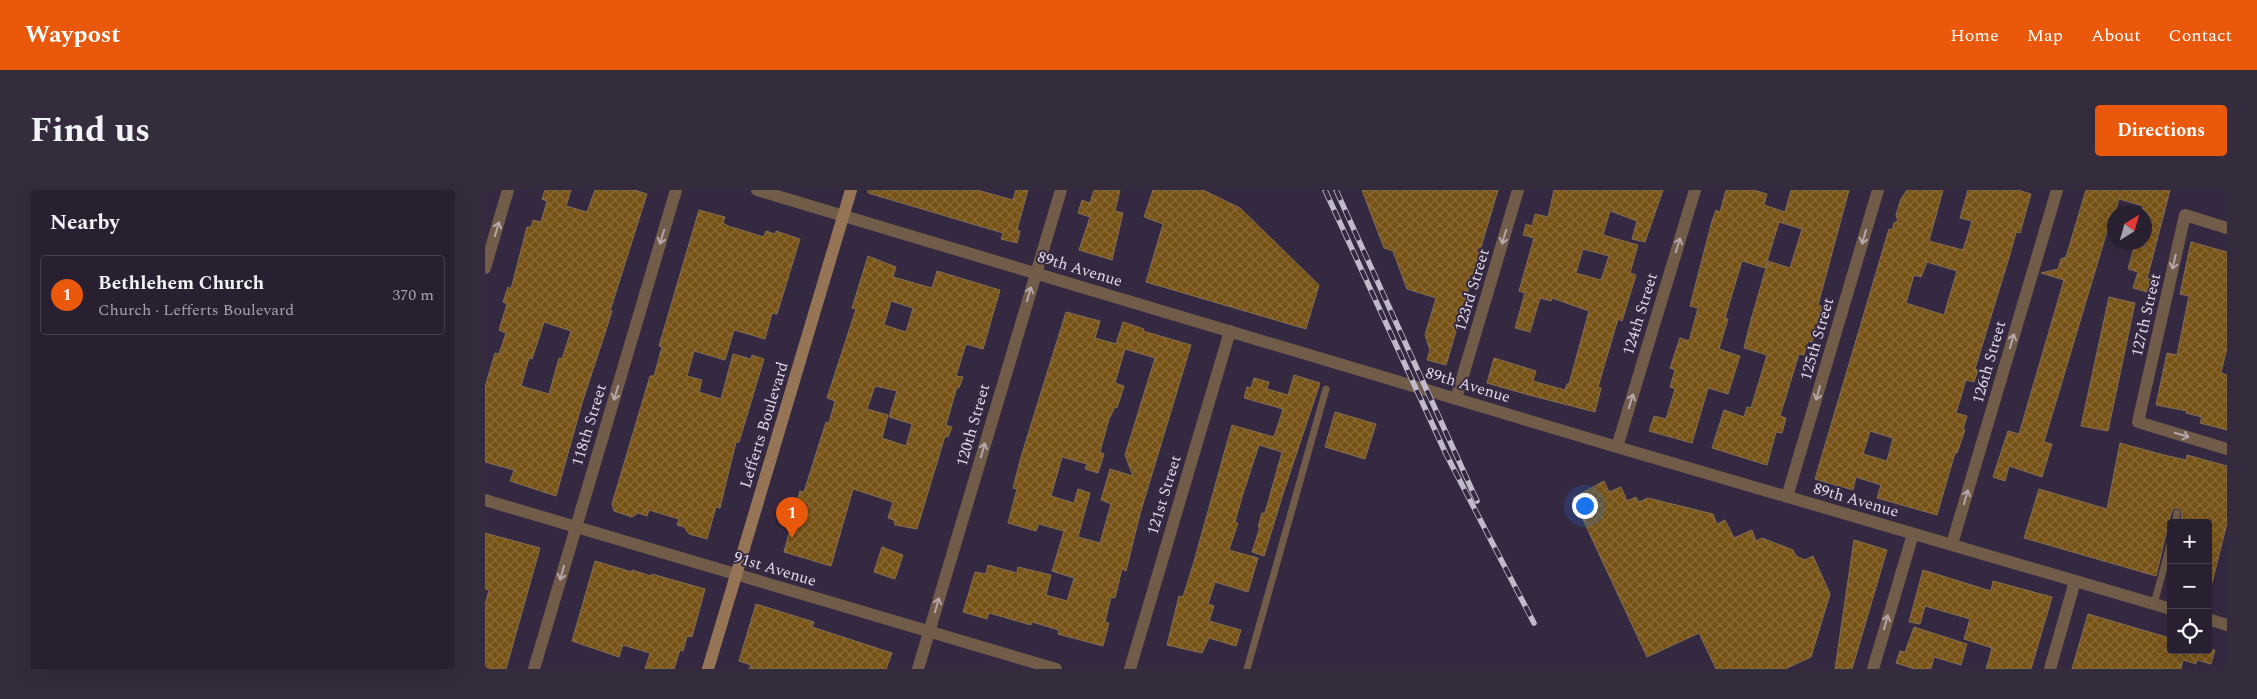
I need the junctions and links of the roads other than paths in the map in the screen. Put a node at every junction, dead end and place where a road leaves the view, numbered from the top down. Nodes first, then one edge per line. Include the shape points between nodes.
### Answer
1 (508, 190) edge
2 (676, 190) edge
3 (757, 190) edge
4 (851, 190) edge
5 (1061, 190) edge
6 (1518, 190) edge
7 (1695, 190) edge
8 (1878, 190) edge
9 (2057, 190) edge
10 (843, 216) junction
11 (2227, 228) edge
12 (485, 268) edge
13 (1035, 273) junction
14 (1230, 331) junction
15 (1327, 389) dead end
16 (1456, 399) junction
17 (1617, 447) junction
18 (2227, 448) edge
19 (1787, 497) junction
20 (485, 500) edge
21 (2177, 513) dead end
22 (2176, 519) edge
23 (576, 527) junction
24 (1913, 534) junction
25 (1952, 544) junction
26 (2167, 556) edge
27 (736, 575) junction
28 (2075, 581) junction
29 (2154, 604) junction
30 (2167, 608) edge
31 (2212, 621) edge
32 (2227, 625) edge
33 (929, 632) junction
34 (534, 669) edge
35 (708, 669) edge
36 (918, 669) edge
37 (1055, 669) edge
38 (1130, 669) edge
39 (1247, 669) edge
40 (1873, 669) edge
41 (2050, 669) edge

12 -> 1 street
2 -> 23 street, 118th Street
3 - 10 street, 89th Avenue
4 - 10 street, Lefferts Boulevard
5 - 13 street, 120th Street
6 -> 16 street, 123rd Street
17 -> 7 street, 124th Street
8 -> 19 street, 125th Street
25 -> 9 street, 126th Street
10 - 13 street, 89th Avenue
10 - 27 street, Lefferts Boulevard
11 -> 18 street, 127th Street via 2185,215 2138,422
13 - 14 street, 89th Avenue
33 -> 13 street, 120th Street
14 - 16 street, 89th Avenue
14 - 38 street, 121st Street
15 - 39 lane
16 - 17 street, 89th Avenue
17 - 19 street, 89th Avenue
19 - 24 street, 89th Avenue
20 - 23 street, 91st Avenue
21 - 22 lane
23 - 27 street, 91st Avenue
23 -> 34 street, 118th Street
24 - 25 street, 89th Avenue
40 -> 24 street
25 - 28 street, 89th Avenue
26 - 29 lane
27 - 33 street, 91st Avenue
27 - 35 street, Lefferts Boulevard
28 - 29 street, 89th Avenue
28 - 41 street
29 - 30 street, 89th Avenue
31 - 32 street
33 - 36 street, 120th Street
33 - 37 street, 91st Avenue

